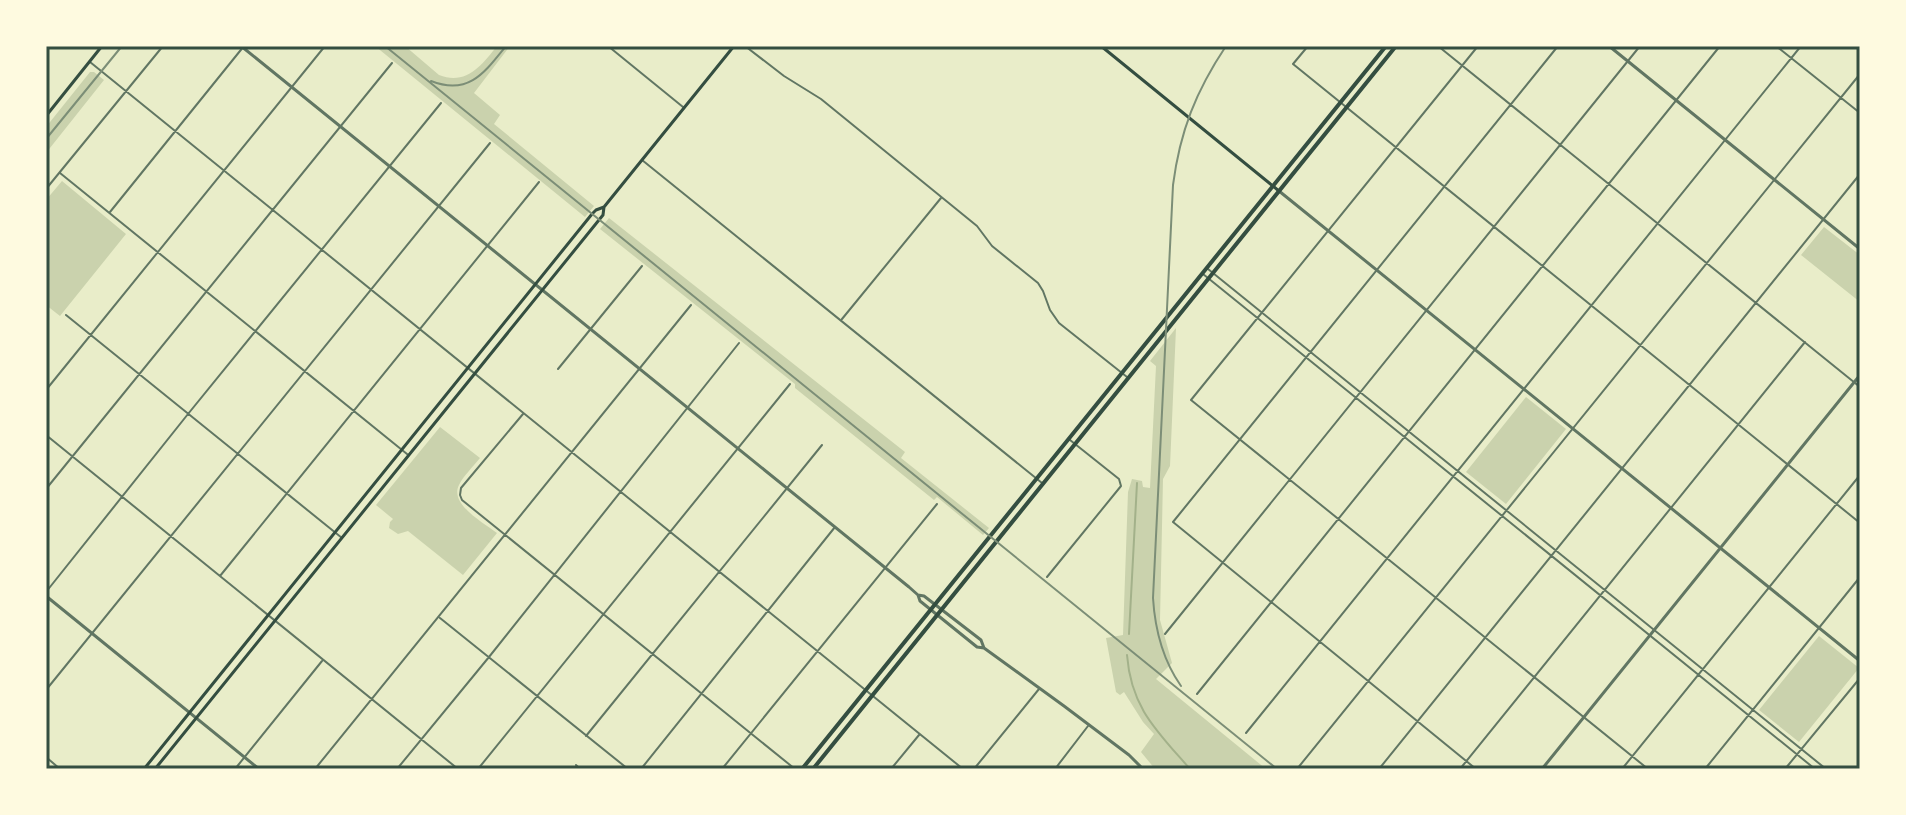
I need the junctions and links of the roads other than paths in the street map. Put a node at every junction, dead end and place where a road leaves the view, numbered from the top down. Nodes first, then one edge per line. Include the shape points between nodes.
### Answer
1 (102, 46) edge
2 (163, 46) edge
3 (325, 46) edge
4 (608, 46) edge
5 (734, 46) edge
6 (745, 46) edge
7 (1101, 46) edge
8 (1308, 46) edge
9 (1386, 46) edge
10 (1396, 46) edge
11 (1438, 46) edge
12 (1478, 46) edge
13 (1558, 46) edge
14 (1609, 46) edge
15 (1640, 46) edge
16 (1720, 46) edge
17 (1776, 46) edge
18 (1801, 46) edge
19 (242, 47) edge
20 (1791, 58) junction
21 (1628, 61) junction
22 (89, 62) junction
23 (392, 63) dead end
24 (1462, 65) junction
25 (1860, 74) edge
26 (291, 87) junction
27 (126, 91) junction
28 (1841, 98) junction
29 (1677, 101) junction
30 (1340, 102) junction
31 (441, 103) dead end
32 (1511, 104) junction
33 (1347, 107) junction
34 (684, 108) junction
35 (1860, 113) edge
36 (46, 116) edge
37 (340, 127) junction
38 (175, 131) junction
39 (1724, 140) junction
40 (490, 143) dead end
41 (1560, 144) junction
42 (1396, 148) junction
43 (642, 160) junction
44 (390, 167) junction
45 (224, 171) junction
46 (60, 173) junction
47 (1860, 174) edge
48 (1774, 180) junction
49 (539, 182) dead end
50 (1609, 184) junction
51 (1273, 187) junction
52 (1444, 187) junction
53 (46, 189) edge
54 (1279, 191) junction
55 (941, 198) junction
56 (438, 206) junction
57 (604, 207) junction
58 (273, 211) junction
59 (109, 213) junction
60 (1823, 220) junction
61 (1657, 223) junction
62 (1494, 226) junction
63 (1328, 231) junction
64 (487, 246) junction
65 (1860, 249) edge
66 (321, 250) junction
67 (158, 252) junction
68 (1708, 264) junction
69 (642, 266) dead end
70 (1542, 266) junction
71 (1207, 268) junction
72 (1376, 271) junction
73 (1202, 273) junction
74 (1213, 273) junction
75 (1208, 278) junction
76 (536, 285) junction
77 (371, 290) junction
78 (543, 291) junction
79 (207, 292) junction
80 (1756, 303) junction
81 (691, 305) dead end
82 (1592, 306) junction
83 (1425, 310) junction
84 (1261, 312) junction
85 (66, 315) dead end
86 (1257, 318) junction
87 (841, 320) junction
88 (419, 329) junction
89 (590, 329) junction
90 (256, 332) junction
91 (90, 335) junction
92 (1805, 342) junction
93 (739, 343) dead end
94 (1641, 345) junction
95 (1475, 350) junction
96 (1310, 352) junction
97 (1306, 358) junction
98 (469, 369) junction
99 (558, 369) dead end
100 (639, 369) junction
101 (306, 371) junction
102 (1122, 373) junction
103 (139, 374) junction
104 (476, 374) junction
105 (1860, 375) edge
106 (1128, 378) junction
107 (1854, 382) junction
108 (790, 384) dead end
109 (1690, 385) junction
110 (1860, 387) edge
111 (46, 390) edge
112 (1524, 390) junction
113 (1359, 392) junction
114 (1355, 397) junction
115 (688, 408) junction
116 (354, 411) junction
117 (524, 413) junction
118 (188, 414) junction
119 (1739, 424) junction
120 (1573, 429) junction
121 (1409, 432) junction
122 (46, 435) edge
123 (1404, 437) junction
124 (1069, 439) junction
125 (1240, 440) junction
126 (1075, 444) junction
127 (822, 445) dead end
128 (738, 449) junction
129 (403, 450) junction
130 (572, 453) junction
131 (237, 454) junction
132 (73, 456) junction
133 (410, 456) junction
134 (1788, 464) junction
135 (1622, 469) junction
136 (1458, 472) junction
137 (1860, 475) edge
138 (1454, 477) junction
139 (1037, 478) junction
140 (1289, 480) junction
141 (1043, 483) junction
142 (787, 488) junction
143 (46, 489) edge
144 (621, 492) junction
145 (286, 493) junction
146 (123, 497) junction
147 (937, 504) dead end
148 (1837, 504) junction
149 (1671, 508) junction
150 (1507, 511) junction
151 (1503, 516) junction
152 (1338, 519) junction
153 (1860, 523) edge
154 (835, 527) junction
155 (336, 533) junction
156 (671, 533) junction
157 (505, 534) junction
158 (171, 536) junction
159 (342, 538) junction
160 (1721, 548) junction
161 (1556, 551) junction
162 (1552, 556) junction
163 (1387, 559) junction
164 (1222, 562) junction
165 (885, 568) junction
166 (719, 571) junction
167 (554, 574) junction
168 (220, 576) junction
169 (1047, 577) dead end
170 (1860, 577) edge
171 (1769, 587) junction
172 (1605, 590) junction
173 (46, 594) edge
174 (918, 595) junction
175 (1600, 595) junction
176 (1436, 599) junction
177 (1271, 602) junction
178 (935, 604) junction
179 (941, 609) junction
180 (930, 610) junction
181 (768, 611) junction
182 (604, 614) junction
183 (269, 615) junction
184 (937, 615) junction
185 (439, 617) junction
186 (275, 620) junction
187 (1819, 628) junction
188 (1655, 631) junction
189 (92, 634) junction
190 (1165, 634) dead end
191 (1650, 636) junction
192 (1485, 637) junction
193 (1319, 641) junction
194 (984, 648) junction
195 (818, 651) junction
196 (652, 653) junction
197 (489, 657) junction
198 (323, 659) junction
199 (1860, 661) edge
200 (1703, 670) junction
201 (1699, 675) junction
202 (1534, 677) junction
203 (1860, 678) edge
204 (1368, 682) junction
205 (1039, 688) junction
206 (46, 690) edge
207 (866, 690) junction
208 (702, 693) junction
209 (1197, 694) dead end
210 (872, 695) junction
211 (537, 696) junction
212 (373, 699) junction
213 (1753, 710) junction
214 (190, 713) junction
215 (1748, 715) junction
216 (196, 718) junction
217 (1584, 718) junction
218 (1417, 721) junction
219 (1089, 725) junction
220 (751, 733) junction
221 (1246, 733) dead end
222 (920, 734) junction
223 (586, 736) junction
224 (422, 739) junction
225 (1801, 749) junction
226 (1797, 754) junction
227 (1633, 756) junction
228 (46, 757) edge
229 (245, 757) junction
230 (1466, 761) junction
231 (576, 765) dead end
232 (59, 769) edge
233 (144, 769) edge
234 (155, 769) edge
235 (235, 769) edge
236 (259, 769) edge
237 (315, 769) edge
238 (397, 769) edge
239 (458, 769) edge
240 (478, 769) edge
241 (580, 769) edge
242 (628, 769) edge
243 (641, 769) edge
244 (722, 769) edge
245 (795, 769) edge
246 (802, 769) edge
247 (813, 769) edge
248 (891, 769) edge
249 (963, 769) edge
250 (974, 769) edge
251 (1055, 769) edge
252 (1143, 769) edge
253 (1297, 769) edge
254 (1379, 769) edge
255 (1460, 769) edge
256 (1476, 769) edge
257 (1542, 769) edge
258 (1622, 769) edge
259 (1648, 769) edge
260 (1705, 769) edge
261 (1785, 769) edge
262 (1815, 769) edge
263 (1826, 769) edge

1 - 22 main road
2 - 27 street
3 - 26 street
4 - 34 street
5 - 34 main road
6 - 55 street via 821,99
7 - 51 main road
8 - 30 street via 1293,64
9 - 30 main road
10 - 33 main road
11 - 24 street
12 - 24 street
13 - 32 street
14 - 21 street
15 - 21 street
16 - 29 street
17 - 20 street
18 - 20 street
19 - 26 street
19 - 38 street
20 - 28 street
20 - 39 street
21 - 29 street
21 - 41 street
22 - 27 street
22 - 36 main road
23 - 37 street
24 - 32 street
24 - 42 street
25 - 28 street
26 - 37 street
26 - 45 street
27 - 38 street
27 - 46 street
28 - 35 street
28 - 48 street
29 - 39 street
29 - 50 street
30 - 33 street
30 - 51 main road
31 - 44 street
32 - 41 street
32 - 52 street
33 - 42 street
33 - 54 main road
34 - 43 main road
37 - 44 street
37 - 58 street
38 - 45 street
38 - 59 street
39 - 48 street
39 - 61 street
40 - 56 street
41 - 50 street
41 - 62 street
42 - 52 street
42 - 63 street
43 - 57 main road
43 - 87 street
44 - 56 street
44 - 66 street
45 - 58 street
45 - 67 street
46 - 53 street
46 - 59 street
47 - 60 street
48 - 60 street
48 - 68 street
49 - 64 street
50 - 61 street
50 - 70 street
51 - 54 main road
51 - 71 main road
52 - 62 street
52 - 72 street
54 - 63 street
54 - 74 main road
55 - 87 street
55 - 102 street via 1038,283 1059,323
56 - 64 street
56 - 77 street
57 - 76 main road via 592,214
57 - 78 main road
58 - 66 street
58 - 79 street
59 - 67 street
60 - 65 street
60 - 80 street
61 - 68 street
61 - 82 street
62 - 70 street
62 - 83 street
63 - 72 street
63 - 84 street
64 - 76 street
64 - 88 street
66 - 77 street
66 - 90 street
67 - 79 street
67 - 91 street
68 - 80 street
68 - 94 street
69 - 89 street
70 - 82 street
70 - 95 street
71 - 73 main road
71 - 74 street
72 - 83 street
72 - 96 street
73 - 75 street
73 - 102 main road
74 - 75 main road
74 - 84 street
75 - 86 street
75 - 106 main road
76 - 78 street
76 - 98 main road
77 - 88 street
77 - 101 street
78 - 89 street
78 - 104 main road
79 - 90 street
79 - 103 street
80 - 92 street
80 - 109 street
81 - 100 street
82 - 94 street
82 - 112 street
83 - 95 street
83 - 113 street
84 - 86 street
84 - 96 street
85 - 91 street
86 - 97 street
86 - 125 street via 1191,400
87 - 139 street
88 - 98 street
88 - 116 street
89 - 99 street
89 - 100 street
90 - 101 street
90 - 118 street
91 - 103 street
91 - 111 street
92 - 107 street
92 - 119 street
93 - 115 street
94 - 109 street
94 - 120 street
95 - 112 street
95 - 121 street
96 - 97 street
96 - 113 street
97 - 114 street
97 - 125 street
98 - 104 street
98 - 129 main road
100 - 115 street
100 - 130 street
101 - 116 street
101 - 131 street
102 - 106 street
102 - 124 main road
103 - 118 street
103 - 132 street
104 - 117 street
104 - 133 main road
105 - 107 street
106 - 126 main road
107 - 110 street
107 - 134 street
108 - 128 street
109 - 119 street
109 - 135 street
112 - 120 street
112 - 136 street
113 - 114 street
113 - 121 street
114 - 123 street
114 - 140 street
115 - 128 street
115 - 144 street
116 - 129 street
116 - 145 street
117 - 130 street
117 - 157 street via 461,488 462,500
118 - 131 street
118 - 146 street
119 - 134 street
119 - 149 street
120 - 135 street
120 - 150 street
121 - 123 street
121 - 136 street
122 - 132 street
123 - 138 street
123 - 152 street
124 - 126 street
124 - 139 main road
125 - 140 street
125 - 164 street via 1173,522
126 - 141 main road
126 - 169 street via 1121,486
127 - 142 street
128 - 142 street
128 - 156 street
129 - 133 street
129 - 155 main road
130 - 144 street
130 - 157 street
131 - 145 street
131 - 158 street
132 - 143 street
132 - 146 street
133 - 159 main road
134 - 148 street
134 - 160 street
135 - 149 street
135 - 161 street
136 - 138 street
136 - 150 street
137 - 148 street
138 - 151 street
138 - 163 street
139 - 141 street
139 - 178 main road
140 - 152 street
140 - 164 street
141 - 179 main road
142 - 154 street
142 - 166 street
144 - 156 street
144 - 167 street
145 - 155 street
145 - 168 street
146 - 158 street
146 - 173 street
147 - 165 street
148 - 153 street
148 - 171 street
149 - 160 street
149 - 172 street
150 - 151 street
150 - 161 street
151 - 162 street
151 - 176 street
152 - 163 street
152 - 177 street
154 - 165 street
154 - 181 street
155 - 159 street
155 - 183 main road
156 - 166 street
156 - 182 street
157 - 167 street
157 - 185 street
158 - 168 street
158 - 189 street
159 - 186 main road
160 - 171 street
160 - 188 street
161 - 162 street
161 - 172 street
162 - 175 street
162 - 192 street
163 - 176 street
163 - 193 street
164 - 177 street
164 - 190 street
165 - 174 street
165 - 195 street
166 - 181 street
166 - 196 street
167 - 182 street
167 - 197 street
168 - 183 street
170 - 187 street
171 - 187 street
171 - 200 street
172 - 175 street
172 - 188 street
173 - 189 street
174 - 178 street
174 - 180 street
175 - 191 street
175 - 202 street
176 - 192 street
176 - 204 street
177 - 193 street
177 - 209 street
178 - 179 street
178 - 180 main road
179 - 184 main road
179 - 194 street
180 - 184 street
180 - 207 main road
181 - 195 street
181 - 208 street
182 - 196 street
182 - 211 street
183 - 186 street
183 - 214 main road
184 - 194 street
184 - 210 main road
185 - 197 street
185 - 212 street
186 - 198 street
186 - 216 main road
187 - 199 street
187 - 213 street
188 - 191 street
188 - 200 street
189 - 206 street
189 - 214 street
191 - 201 street
191 - 217 street
192 - 202 street
192 - 218 street
193 - 204 street
193 - 221 street
194 - 205 street
195 - 207 street
195 - 220 street
196 - 208 street
196 - 223 street
197 - 211 street
197 - 224 street
198 - 212 street
198 - 229 street
200 - 201 street
200 - 213 street
201 - 215 street
201 - 227 street
202 - 217 street
202 - 230 street
203 - 225 street
204 - 218 street
204 - 253 street
205 - 219 street
205 - 250 street
207 - 210 street
207 - 246 main road
208 - 220 street
208 - 243 street
210 - 222 street
210 - 247 main road
211 - 223 street
211 - 240 street
212 - 224 street
212 - 237 street
213 - 215 street
213 - 225 street
214 - 216 street
214 - 233 main road
215 - 226 street
215 - 260 street
216 - 229 street
216 - 234 main road
217 - 227 street
217 - 257 street
218 - 230 street
218 - 254 street
219 - 251 street
219 - 252 street
220 - 244 street
220 - 245 street
222 - 248 street
222 - 249 street
223 - 242 street
224 - 238 street
224 - 239 street
225 - 226 street
225 - 263 street
226 - 261 street
226 - 262 street
227 - 258 street
227 - 259 street
228 - 232 street
229 - 235 street
229 - 236 street
230 - 255 street
230 - 256 street
231 - 241 street

